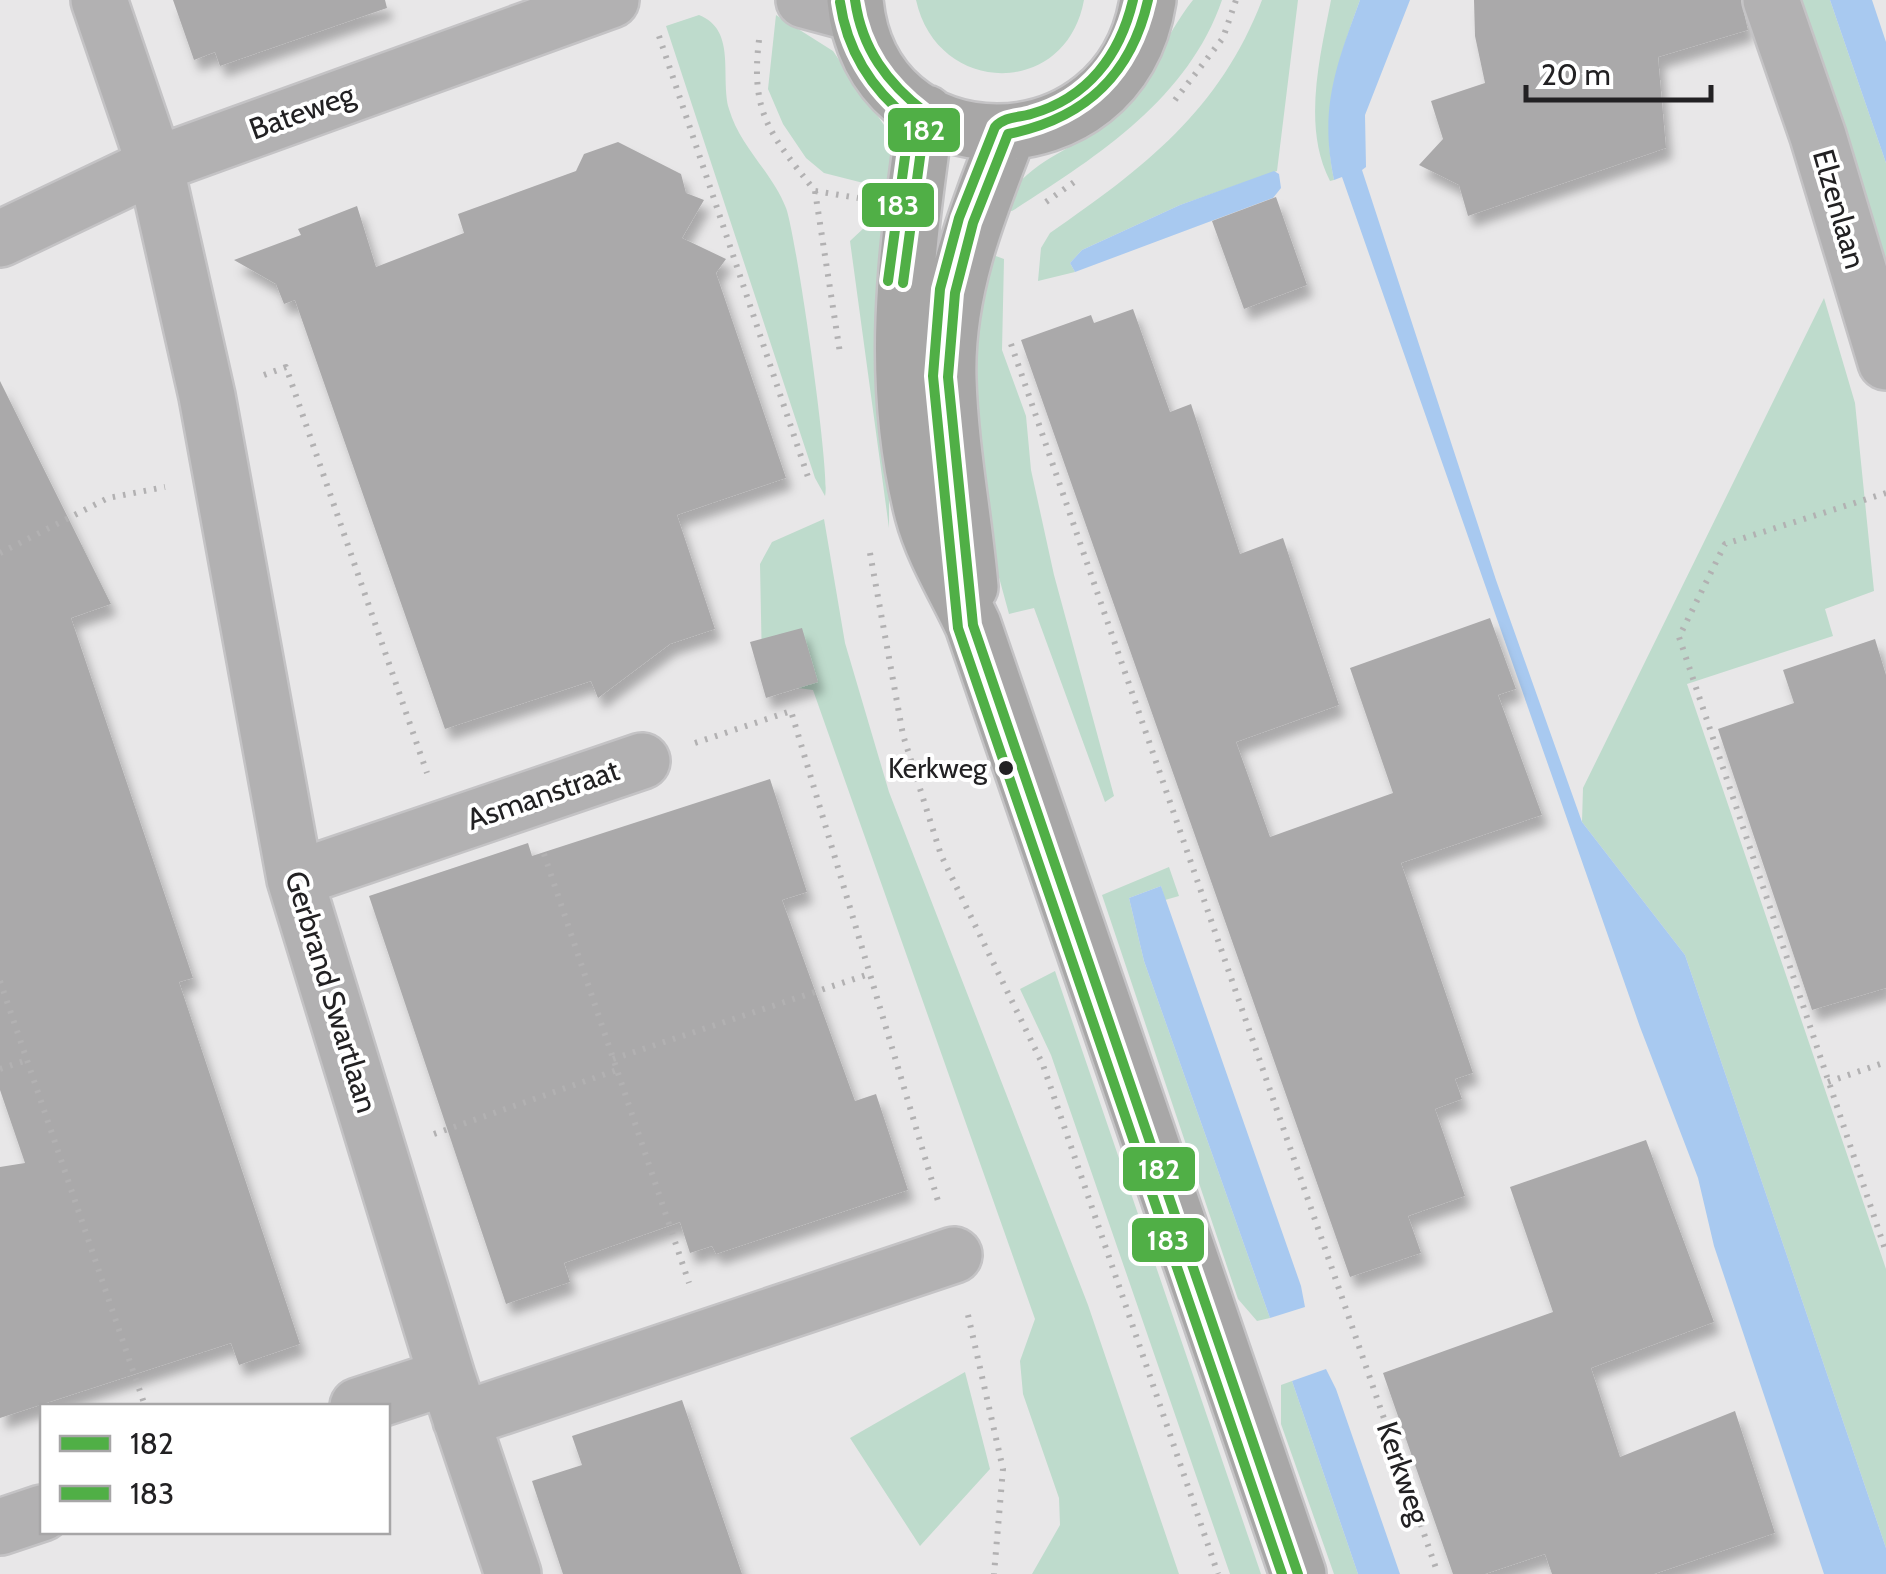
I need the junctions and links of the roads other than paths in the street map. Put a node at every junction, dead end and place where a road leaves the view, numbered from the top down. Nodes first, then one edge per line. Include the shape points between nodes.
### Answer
1 (99, 0) edge
2 (1148, 0) edge
3 (1770, 0) edge
4 (855, 7) edge
5 (632, 8) edge
6 (782, 14) edge
7 (926, 113) junction
8 (1008, 134) junction
9 (155, 165) junction
10 (0, 239) edge
11 (1886, 362) edge
12 (972, 625) junction
13 (642, 761) road end
14 (295, 880) junction
15 (954, 1255) road end
16 (454, 1398) junction
17 (382, 1404) edge
18 (40, 1514) edge
19 (0, 1528) edge
20 (513, 1574) edge
21 (1298, 1574) edge

1 - 9 street, Gerbrand Swartlaan
2 - 8 main road via 1134,50 1103,93 1069,118
3 - 11 street, Elzenlaan
4 - 6 street
4 - 7 main road via 880,71
5 - 9 street, Bateweg
7 - 8 main road via 966,129
7 - 12 main road via 900,320 907,418 924,516
8 - 12 main road via 972,223 955,292 948,377
9 - 10 street, Bateweg
9 - 14 street, Gerbrand Swartlaan via 207,396
12 - 21 main road
13 - 14 street, Asmanstraat
14 - 16 street, Gerbrand Swartlaan
15 - 16 street via 708,1338
16 - 17 street
16 - 20 street, Gerbrand Swartlaan
18 - 19 street

